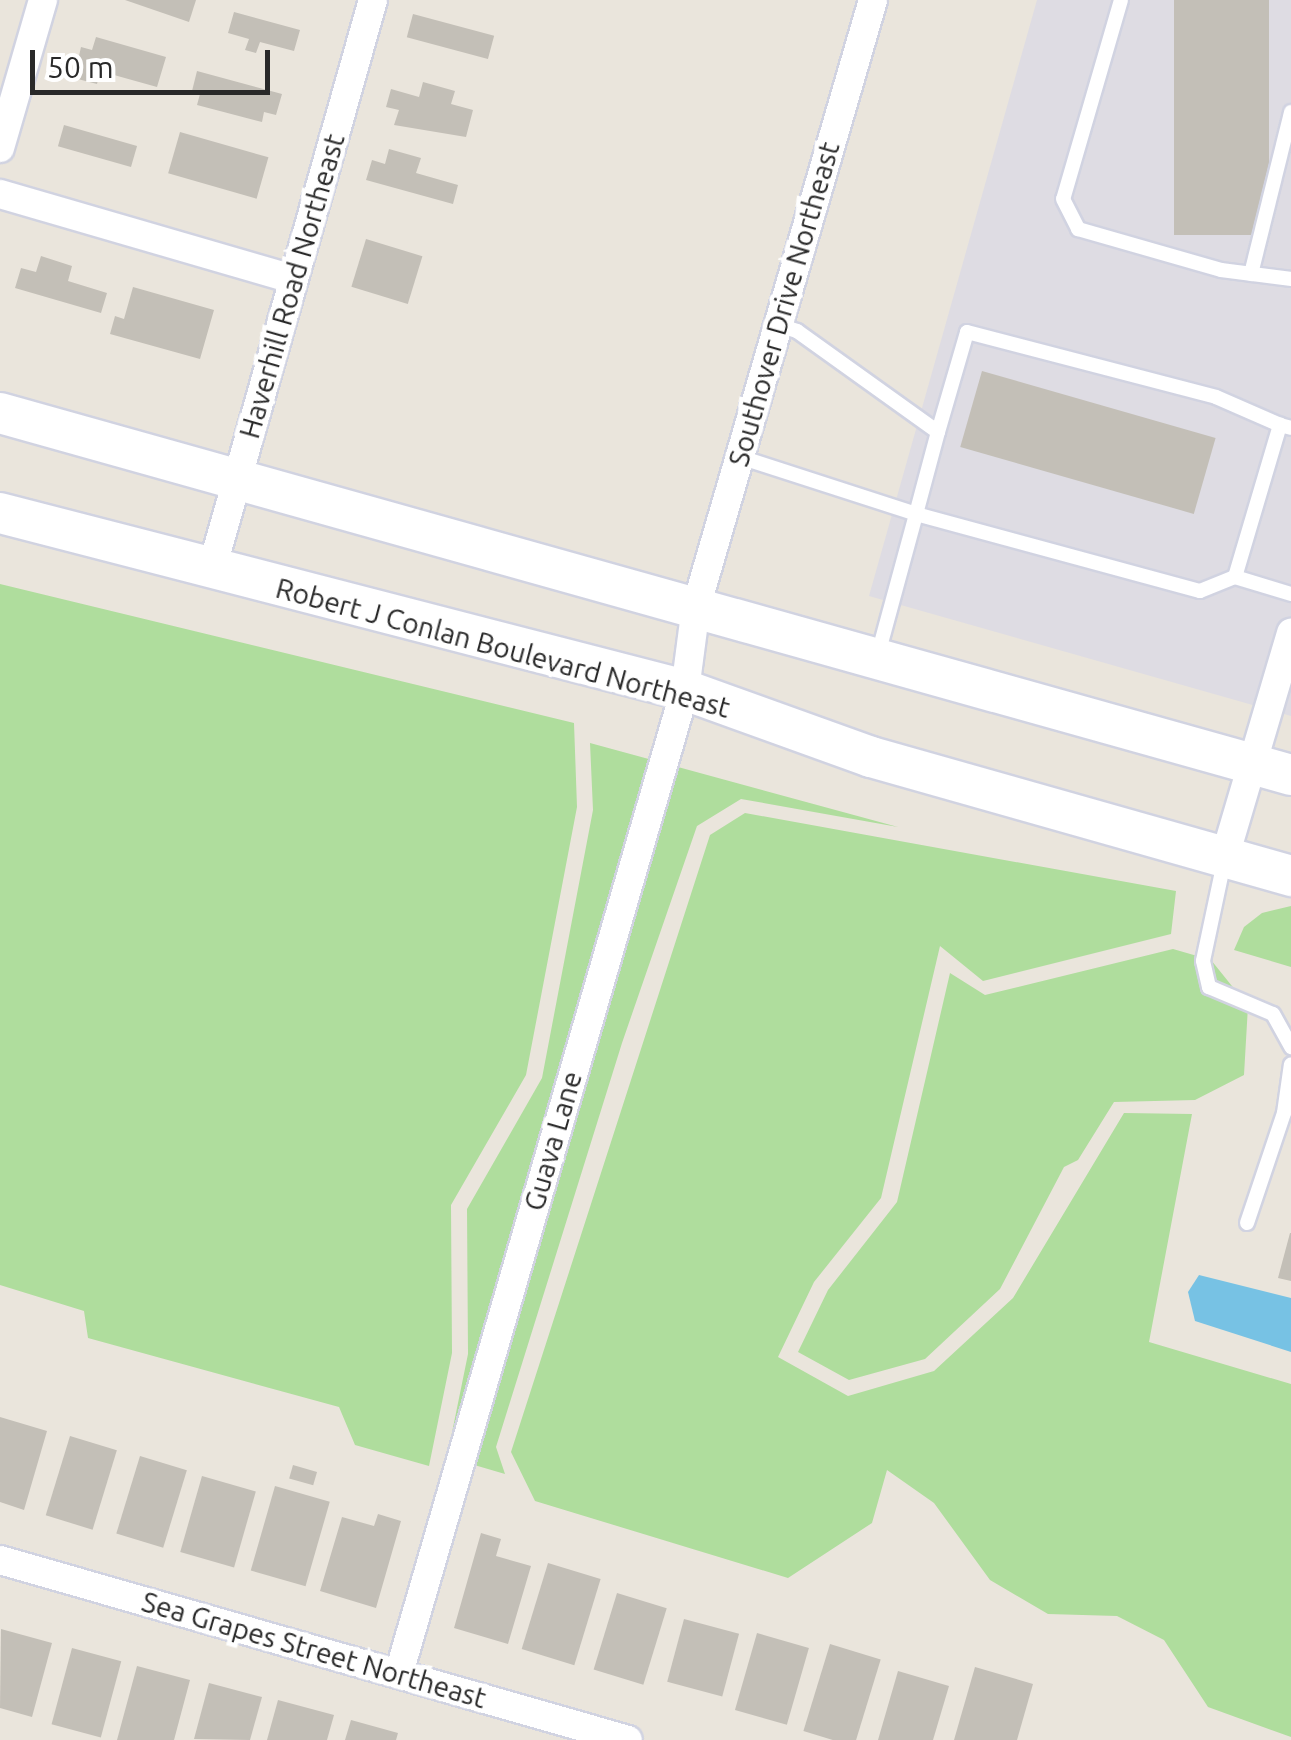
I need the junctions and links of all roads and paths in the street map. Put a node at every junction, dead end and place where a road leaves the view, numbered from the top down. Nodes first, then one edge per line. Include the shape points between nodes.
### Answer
1 (43, 0) edge
2 (373, 0) edge
3 (873, 0) edge
4 (1121, 0) edge
5 (1291, 112) edge
6 (0, 148) edge
7 (0, 194) edge
8 (1251, 274) junction
9 (293, 278) junction
10 (1291, 279) edge
11 (778, 325) junction
12 (0, 413) edge
13 (1286, 426) edge
14 (938, 432) junction
15 (740, 458) junction
16 (237, 480) junction
17 (0, 513) edge
18 (916, 514) junction
19 (210, 572) junction
20 (1235, 577) junction
21 (1291, 594) edge
22 (696, 607) junction
23 (1291, 633) edge
24 (876, 658) junction
25 (684, 690) junction
26 (1251, 764) junction
27 (1291, 775) edge
28 (1225, 856) junction
29 (1291, 876) edge
30 (1291, 1047) edge
31 (1291, 1068) edge
32 (1247, 1223) dead end
33 (0, 1560) edge
34 (399, 1673) junction
35 (628, 1740) edge

1 - 6 street
2 - 9 street, Haverhill Road Northeast
3 - 11 street, Southover Drive Northeast
4 - 8 lane via 1063,198 1070,214 1078,230
5 - 8 lane
7 - 9 street
8 - 10 lane
9 - 16 street, Haverhill Road Northeast
11 - 14 lane via 798,330
11 - 15 street, Southover Drive Northeast
12 - 16 main road
13 - 14 lane via 1216,397 967,332
13 - 20 lane
14 - 18 lane
15 - 18 lane
15 - 22 street, Southover Drive Northeast
16 - 19 street, Haverhill Road Northeast
16 - 22 main road
17 - 19 main road, Robert J Conlan Boulevard Northeast
18 - 20 lane via 1200,590
18 - 24 lane
19 - 25 main road, Robert J Conlan Boulevard Northeast
20 - 21 lane
22 - 24 main road
22 - 25 street, Guava Lane
23 - 26 street
24 - 26 main road
25 - 28 main road, Robert J Conlan Boulevard Northeast via 871,757
25 - 34 street, Guava Lane
26 - 27 main road
26 - 28 street
28 - 29 main road, Robert J Conlan Boulevard Northeast
28 - 30 lane via 1203,961 1209,987 1272,1014
31 - 32 lane via 1284,1114
33 - 34 street, Sea Grapes Street Northeast
34 - 35 street, Sea Grapes Street Northeast

